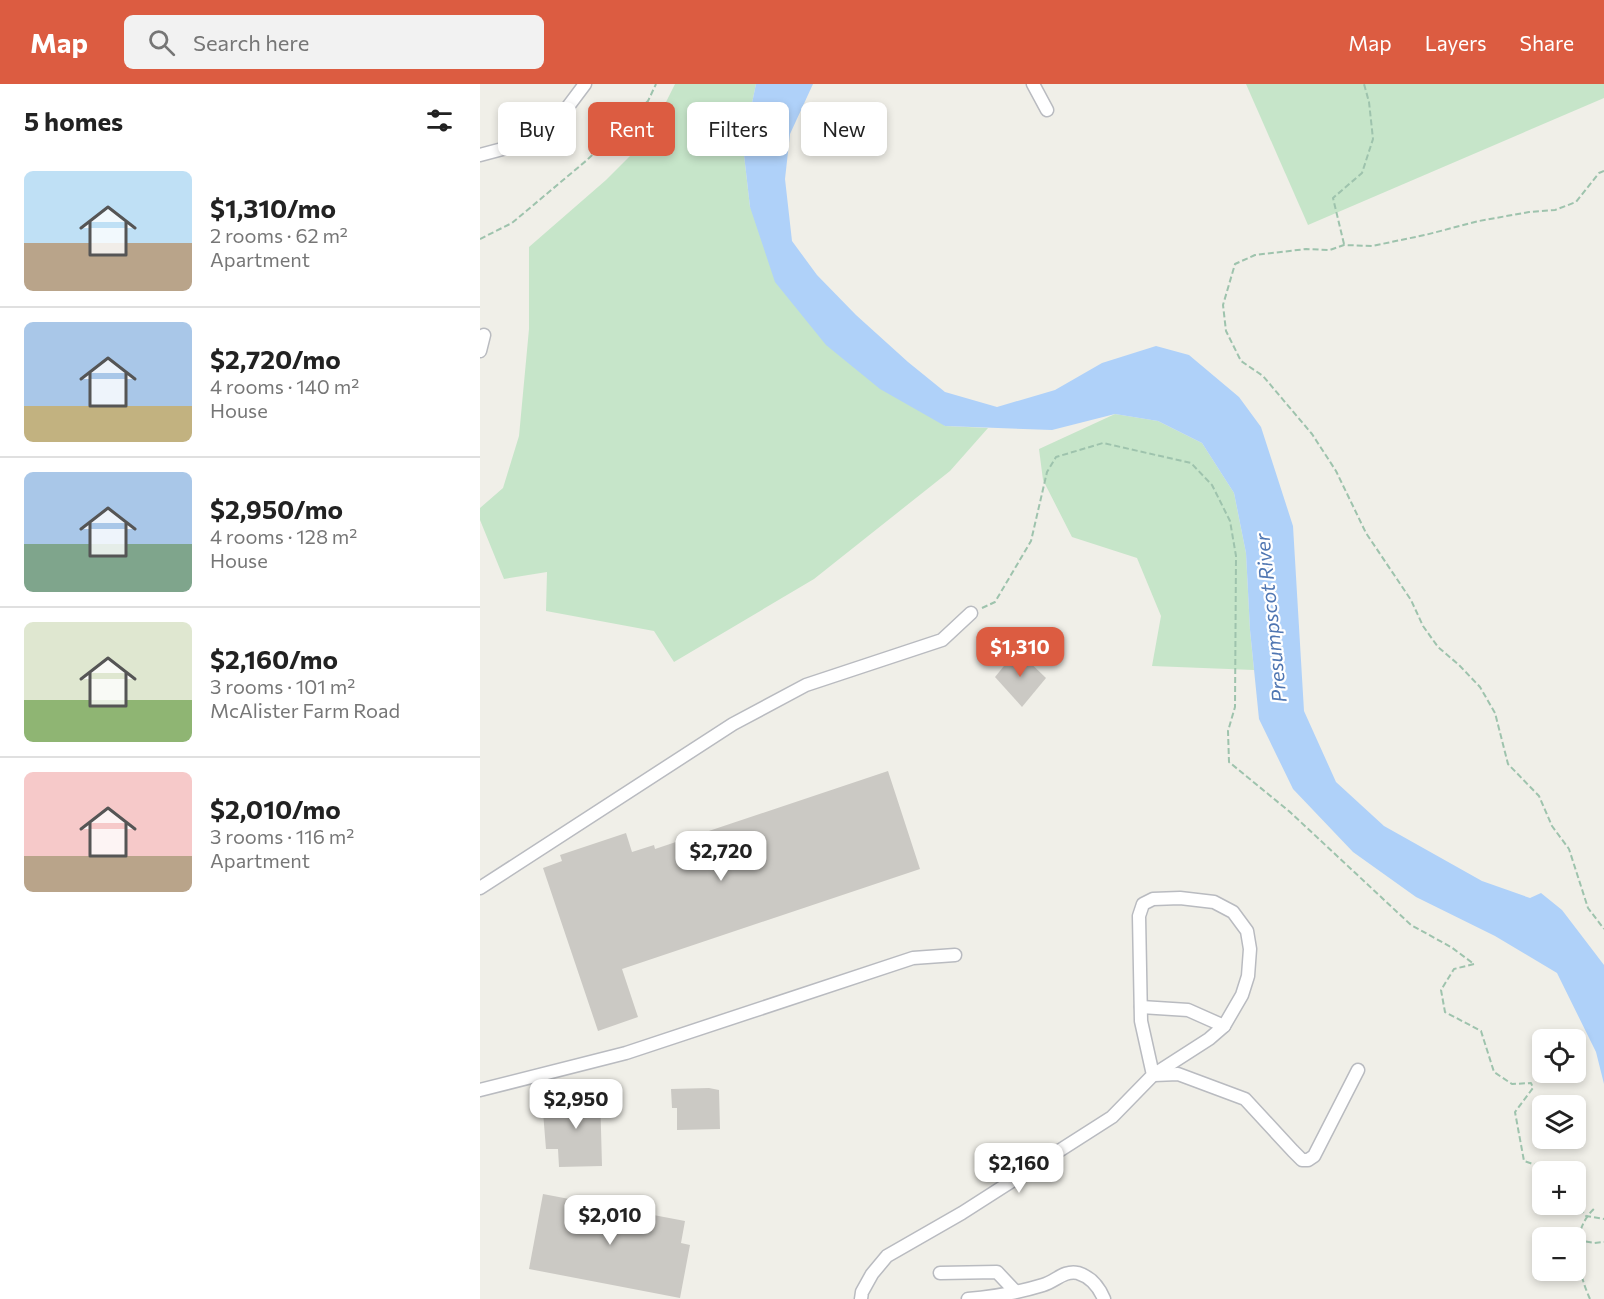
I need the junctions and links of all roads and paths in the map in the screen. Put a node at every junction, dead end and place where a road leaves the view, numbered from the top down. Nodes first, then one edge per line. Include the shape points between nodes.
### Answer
1 (585, 84) edge
2 (656, 84) edge
3 (1033, 84) edge
4 (1364, 84) edge
5 (1047, 110) dead end
6 (480, 155) edge
7 (1604, 171) edge
8 (480, 239) edge
9 (1344, 245) junction
10 (484, 335) dead end
11 (480, 351) edge
12 (971, 613) joint
13 (480, 888) edge
14 (1604, 929) edge
15 (955, 955) dead end
16 (1141, 1007) junction
17 (1224, 1026) junction
18 (1358, 1070) dead end
19 (1153, 1075) junction
20 (480, 1090) edge
21 (1532, 1164) edge
22 (1595, 1208) dead end
23 (1586, 1216) junction
24 (1604, 1219) edge
25 (1582, 1227) edge
26 (1586, 1242) edge
27 (1604, 1242) edge
28 (940, 1273) dead end
29 (1583, 1281) edge
30 (1015, 1291) junction
31 (861, 1299) edge
32 (968, 1299) edge
33 (1104, 1299) edge
34 (1590, 1299) edge

1 - 6 street via 558,120 529,142
2 - 8 path via 648,101 587,160 512,223
3 - 5 street
4 - 9 path via 1373,139 1362,173 1334,198
7 - 9 path via 1576,202 1555,210 1489,219 1372,246
9 - 14 path via 1330,250 1255,255 1235,264 1223,305 1226,331 1241,361 1263,376 1312,434 1336,471 1365,533 1411,600 1428,633 1480,687 1495,713 1508,764 1539,796 1552,826 1569,849 1588,908
10 - 11 street
12 - 13 street via 942,640 806,685 733,723
12 - 21 path via 995,602 1032,541 1047,472 1056,458 1103,443 1191,463 1212,485 1230,521 1236,556 1235,707 1228,731 1229,762 1290,812 1411,926 1474,964 1454,969 1441,990 1445,1012 1481,1031 1494,1072 1512,1084 1531,1083 1533,1088 1515,1112 1524,1161
15 - 20 street via 914,958 626,1053
16 - 17 street via 1188,1010
16 - 17 street via 1139,915 1143,904 1154,899 1180,898 1214,902 1233,912 1247,931 1250,949 1242,995
16 - 19 street
17 - 19 street
18 - 19 street via 1314,1156 1308,1160 1302,1160 1245,1099 1178,1074
19 - 31 street via 1112,1117 887,1257 872,1274
22 - 23 path
23 - 24 path
23 - 25 path
26 - 27 path
28 - 30 street via 997,1272
29 - 34 path
30 - 32 street
30 - 33 street via 1045,1284 1066,1273 1078,1273 1089,1278

